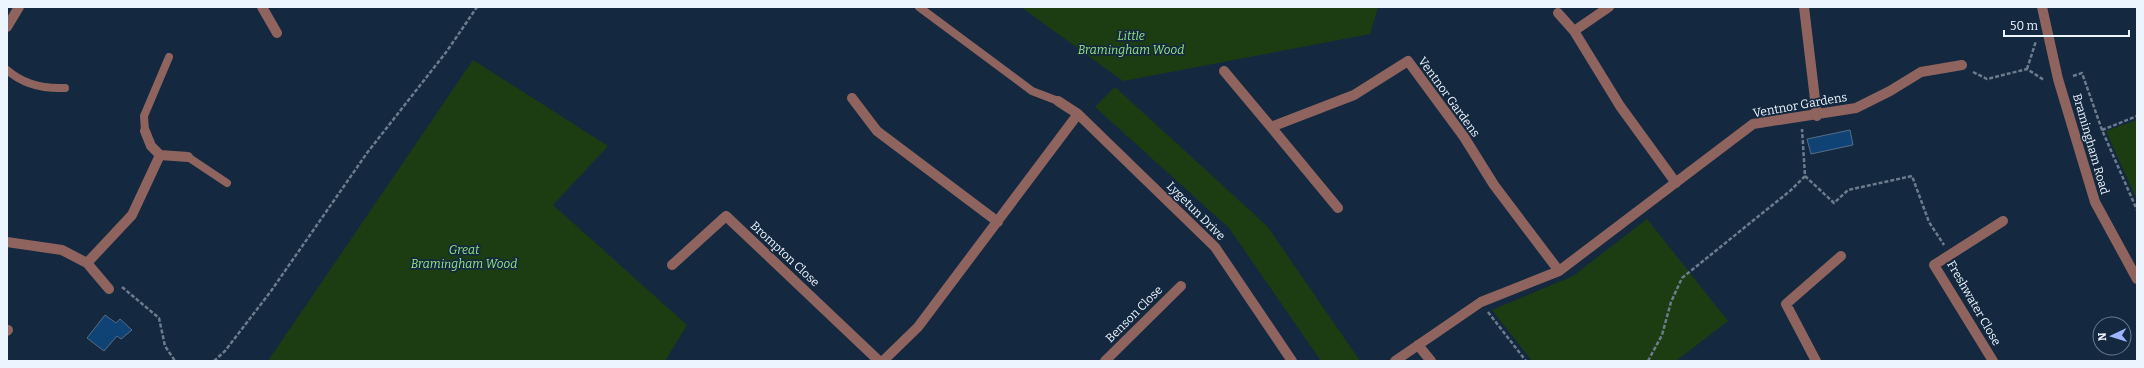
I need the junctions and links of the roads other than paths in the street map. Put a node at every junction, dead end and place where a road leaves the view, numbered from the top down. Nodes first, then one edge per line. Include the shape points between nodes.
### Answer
1 (19, 7) edge
2 (262, 7) edge
3 (919, 7) edge
4 (1609, 7) edge
5 (1804, 7) edge
6 (2042, 7) edge
7 (1558, 13) dead end
8 (7, 27) edge
9 (1574, 31) junction
10 (277, 34) dead end
11 (169, 57) dead end
12 (1962, 65) road end
13 (7, 70) edge
14 (1224, 71) dead end
15 (65, 88) dead end
16 (852, 98) dead end
17 (1058, 101) joint
18 (1078, 114) junction
19 (1817, 116) junction
20 (1271, 127) junction
21 (145, 131) joint
22 (160, 155) junction
23 (188, 156) joint
24 (227, 183) dead end
25 (1676, 183) junction
26 (1338, 208) dead end
27 (2003, 221) dead end
28 (998, 222) junction
29 (7, 242) edge
30 (1841, 256) dead end
31 (87, 263) junction
32 (672, 265) dead end
33 (1559, 270) junction
34 (2137, 279) edge
35 (1181, 286) dead end
36 (109, 288) road end
37 (1418, 345) junction
38 (879, 361) edge
39 (883, 361) edge
40 (1105, 361) edge
41 (1292, 361) edge
42 (1395, 361) edge
43 (1431, 361) edge
44 (1816, 361) edge
45 (1993, 361) edge

1 - 8 street
2 - 10 street
3 - 17 lane via 1032,91
4 - 9 street
5 - 19 street
6 - 34 street, Bramingham Road via 2058,79 2095,202
7 - 9 street
9 - 25 street via 1620,106
11 - 21 lane via 144,116
12 - 19 street, Ventnor Gardens via 1921,72 1856,108
13 - 15 lane via 25,83 39,87
14 - 20 street
16 - 28 street via 877,130
17 - 18 street, Lygetun Drive
18 - 28 street
18 - 41 street, Lygetun Drive via 1215,247
19 - 25 street, Ventnor Gardens via 1753,124
20 - 26 street
20 - 33 street, Ventnor Gardens via 1354,95 1408,61 1464,137 1494,185
21 - 22 street via 151,146
22 - 23 street
22 - 31 street via 132,215
23 - 24 lane
25 - 33 street, Ventnor Gardens
27 - 45 street, Freshwater Close via 1934,265
28 - 39 street via 918,327
29 - 31 street via 62,250
30 - 44 street via 1786,304
31 - 36 street
32 - 38 street, Brompton Close via 726,216
33 - 37 street, Ventnor Gardens via 1481,302
35 - 40 street, Benson Close
37 - 42 street, Ventnor Gardens
37 - 43 street

